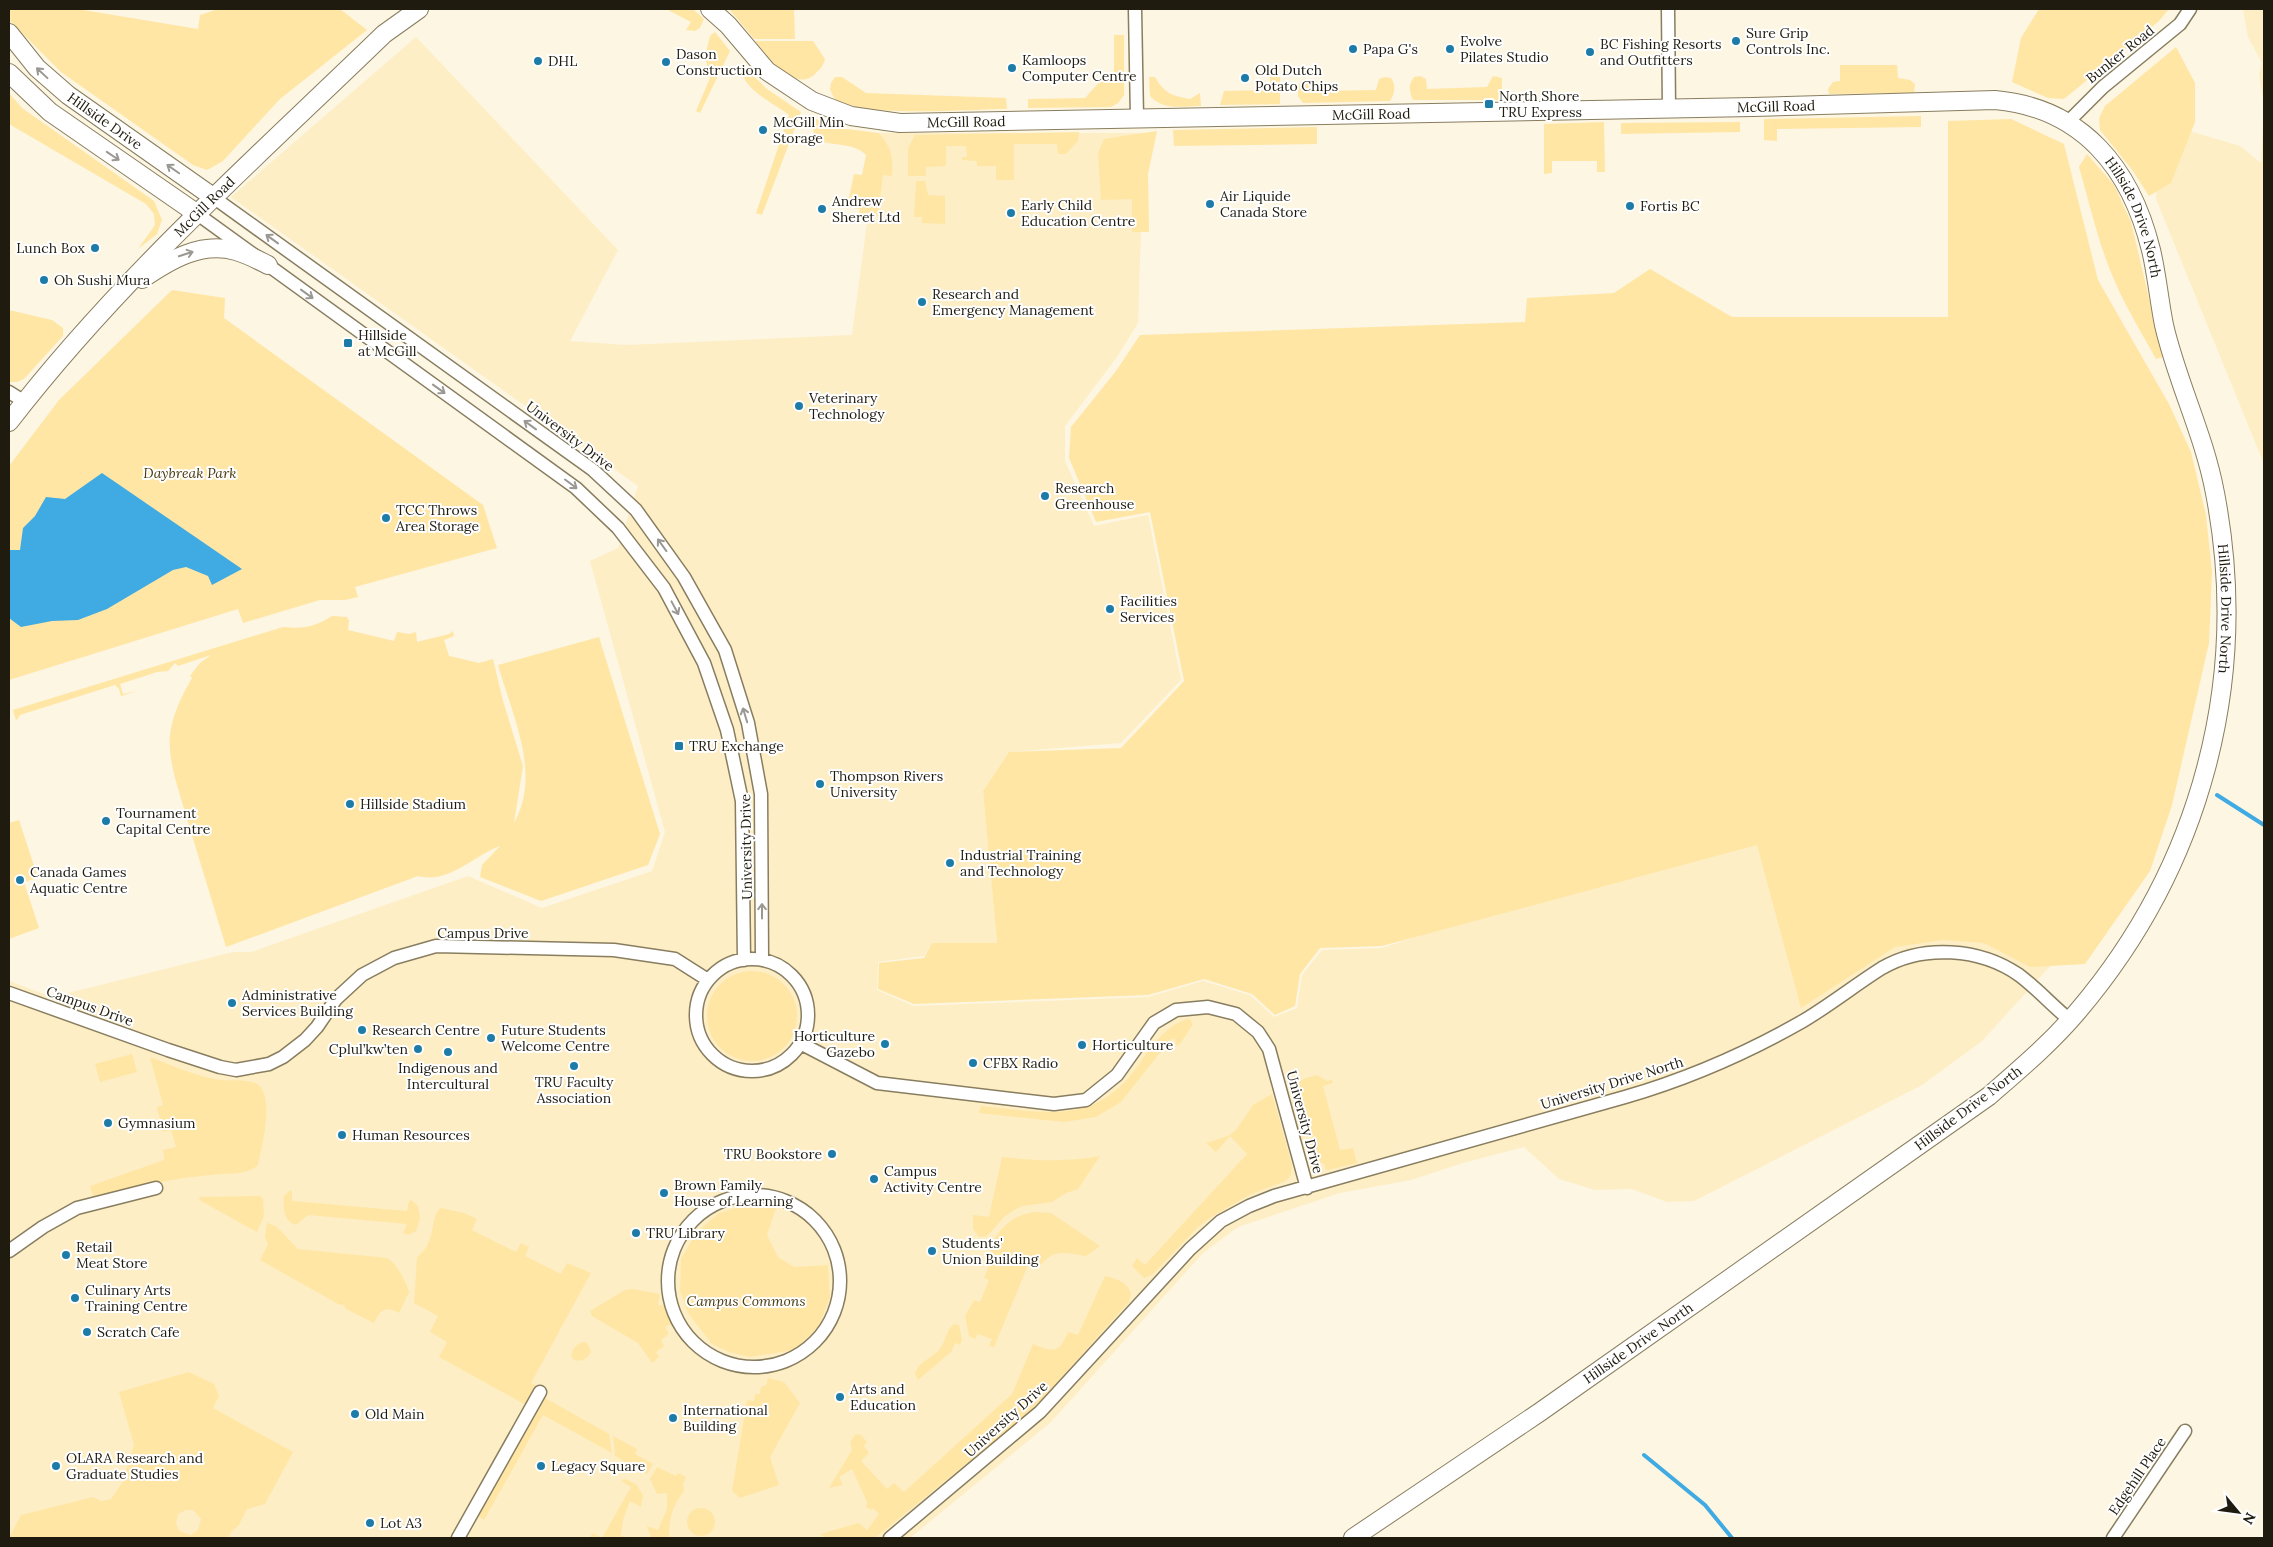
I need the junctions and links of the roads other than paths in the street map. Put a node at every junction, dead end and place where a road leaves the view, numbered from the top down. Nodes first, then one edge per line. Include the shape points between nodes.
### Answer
1 (419, 9) edge
2 (710, 9) edge
3 (1135, 9) edge
4 (1668, 9) edge
5 (2190, 9) edge
6 (9, 33) edge
7 (9, 74) edge
8 (1668, 108) junction
9 (1137, 118) junction
10 (2068, 122) junction
11 (213, 197) junction
12 (196, 213) junction
13 (268, 265) junction
14 (115, 298) junction
15 (9, 392) edge
16 (25, 402) junction
17 (9, 422) edge
18 (2121, 954) junction
19 (744, 960) junction
20 (762, 960) junction
21 (708, 980) junction
22 (9, 992) edge
23 (2064, 1016) junction
24 (800, 1043) junction
25 (2018, 1071) junction
26 (156, 1188) dead end
27 (1307, 1188) junction
28 (9, 1251) edge
29 (668, 1288) joint
30 (540, 1392) dead end
31 (2185, 1431) dead end
32 (458, 1538) edge
33 (890, 1538) edge
34 (1353, 1538) edge
35 (2114, 1538) edge

1 - 11 street, McGill Road via 384,34
2 - 9 street, McGill Road via 728,25 766,71 812,101 851,116 900,123
3 - 9 street
4 - 8 street
5 - 10 street, Bunker Road via 2180,24 2094,95
11 -> 6 street, Hillside Drive via 63,91 37,68
7 -> 12 street, Hillside Drive via 50,112
8 - 9 street, McGill Road
8 - 10 street, McGill Road via 1994,100 2030,106
10 - 18 street, Hillside Drive North via 2102,152 2121,176 2137,205 2150,249 2168,341 2211,472 2226,583 2223,687 2203,780 2173,862 2146,915
11 - 12 street, McGill Road
20 -> 11 street, University Drive via 761,794 748,723 725,650 684,577 636,510 593,470
12 - 13 street, University Drive
12 - 14 street, McGill Road
14 -> 13 street via 181,255 203,249 237,251
13 -> 19 street, University Drive via 576,488 618,528 664,588 704,663 729,739 742,801
14 - 16 street, McGill Road
15 - 16 street
16 - 17 street, McGill Road
18 - 23 street via 2102,970
18 - 25 street, Hillside Drive North via 2076,1013
19 - 20 street
19 - 21 street via 718,970
20 - 24 street via 779,966 793,977 802,992 807,1018
21 - 22 street, Campus Drive via 674,959 614,950 436,946 394,958 362,975 336,998 305,1040 283,1058 236,1070 168,1050
21 - 24 street via 700,993 696,1022 709,1052 723,1063 739,1070 765,1069 789,1057
23 - 25 street via 2026,1056
23 - 27 street, University Drive North via 2018,974 1995,962 1958,953 1920,954 1883,968 1830,1004 1767,1040 1671,1082
24 - 27 street, University Drive via 876,1083 1054,1104 1086,1100 1117,1074 1154,1023 1176,1010 1208,1007 1236,1014 1258,1032 1269,1049
25 - 34 street, Hillside Drive North via 1965,1114 1540,1412
26 - 28 street via 78,1208
27 - 33 street, University Drive via 1274,1196 1221,1221 1190,1249 1040,1412
29 - 29 street via 673,1254 690,1224 718,1204 751,1196 785,1202 814,1220 833,1248 841,1281 834,1314 814,1342 786,1360 752,1366 719,1359 691,1339 673,1310
30 - 32 street
31 - 35 street, Edgehill Place

